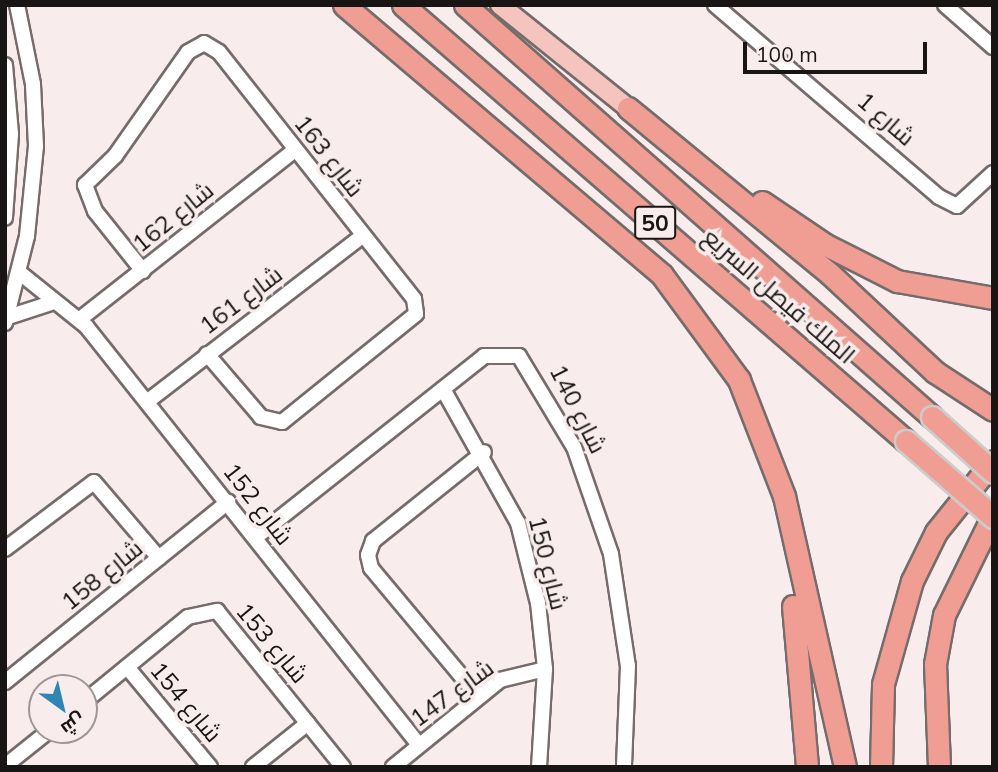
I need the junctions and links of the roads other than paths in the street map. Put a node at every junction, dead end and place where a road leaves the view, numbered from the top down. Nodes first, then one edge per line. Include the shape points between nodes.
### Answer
1 (17, 5) edge
2 (344, 5) edge
3 (403, 5) edge
4 (465, 5) edge
5 (500, 5) edge
6 (508, 5) edge
7 (715, 5) edge
8 (945, 5) edge
9 (521, 23) junction
10 (993, 47) edge
11 (5, 65) edge
12 (628, 108) junction
13 (295, 150) junction
14 (993, 173) edge
15 (5, 218) edge
16 (362, 236) junction
17 (143, 271) junction
18 (20, 273) junction
19 (993, 298) edge
20 (51, 303) junction
21 (6, 320) edge
22 (79, 320) junction
23 (207, 354) junction
24 (443, 389) junction
25 (148, 401) junction
26 (985, 405) edge
27 (484, 452) junction
28 (993, 461) edge
29 (993, 472) edge
30 (784, 496) junction
31 (228, 502) junction
32 (993, 516) edge
33 (256, 537) junction
34 (5, 549) edge
35 (159, 558) junction
36 (127, 667) junction
37 (545, 669) junction
38 (5, 682) edge
39 (98, 691) edge
40 (478, 696) junction
41 (308, 723) junction
42 (32, 744) edge
43 (419, 746) junction
44 (5, 766) edge
45 (210, 767) edge
46 (253, 767) edge
47 (343, 767) edge
48 (393, 767) edge
49 (539, 767) edge
50 (624, 767) edge
51 (807, 767) edge
52 (845, 767) edge
53 (881, 767) edge
54 (939, 767) edge

1 - 18 street via 33,84 36,146
2 - 30 highway via 563,186 678,293 739,380
3 - 32 highway, الملك فيصل السريع / 50, bridge
4 - 29 highway, الملك فيصل السريع / 50, bridge
5 - 9 main road
6 - 9 main road
7 - 14 street, شارع 1 via 939,197 957,206
8 - 10 street
9 - 12 main road
11 - 15 street via 11,134
12 - 19 highway via 824,244 870,269 897,282
12 - 26 highway via 831,274 935,372
13 - 16 street, شارع 163
13 - 17 street, شارع 162
13 - 17 street, شارع 163 via 219,52 204,43 188,52 115,156 85,185 95,211
16 - 23 street, شارع 161
16 - 23 street, شارع 163 via 414,299 416,314 282,422 261,417
17 - 22 street, شارع 162
18 - 20 street, شارع 152
18 - 21 street
20 - 21 street
20 - 22 street, شارع 152
22 - 25 street, شارع 152
23 - 25 street, شارع 161
24 - 27 street, شارع 150
24 - 33 street, شارع 140
24 - 50 street, شارع 140 via 484,356 512,353 530,366 570,438 604,526 622,609 628,694
25 - 31 street, شارع 152
27 - 37 street, شارع 150 via 518,523 538,603
27 - 40 street via 373,541 368,555 371,568
28 - 53 highway via 936,533 912,581 883,684
30 - 51 highway
30 - 52 highway
31 - 33 street, شارع 152
31 - 35 street, شارع 158
32 - 54 highway via 944,615 935,664
33 - 43 street, شارع 152
34 - 35 street via 94,482
35 - 38 street, شارع 158
36 - 39 street, شارع 153
36 - 41 street, شارع 153 via 188,617 217,611
36 - 45 street, شارع 154
37 - 40 street, شارع 147 via 500,680
37 - 49 street, شارع 150
40 - 43 street, شارع 147
41 - 46 street
41 - 47 street, شارع 153
42 - 44 street
43 - 48 street, شارع 147

